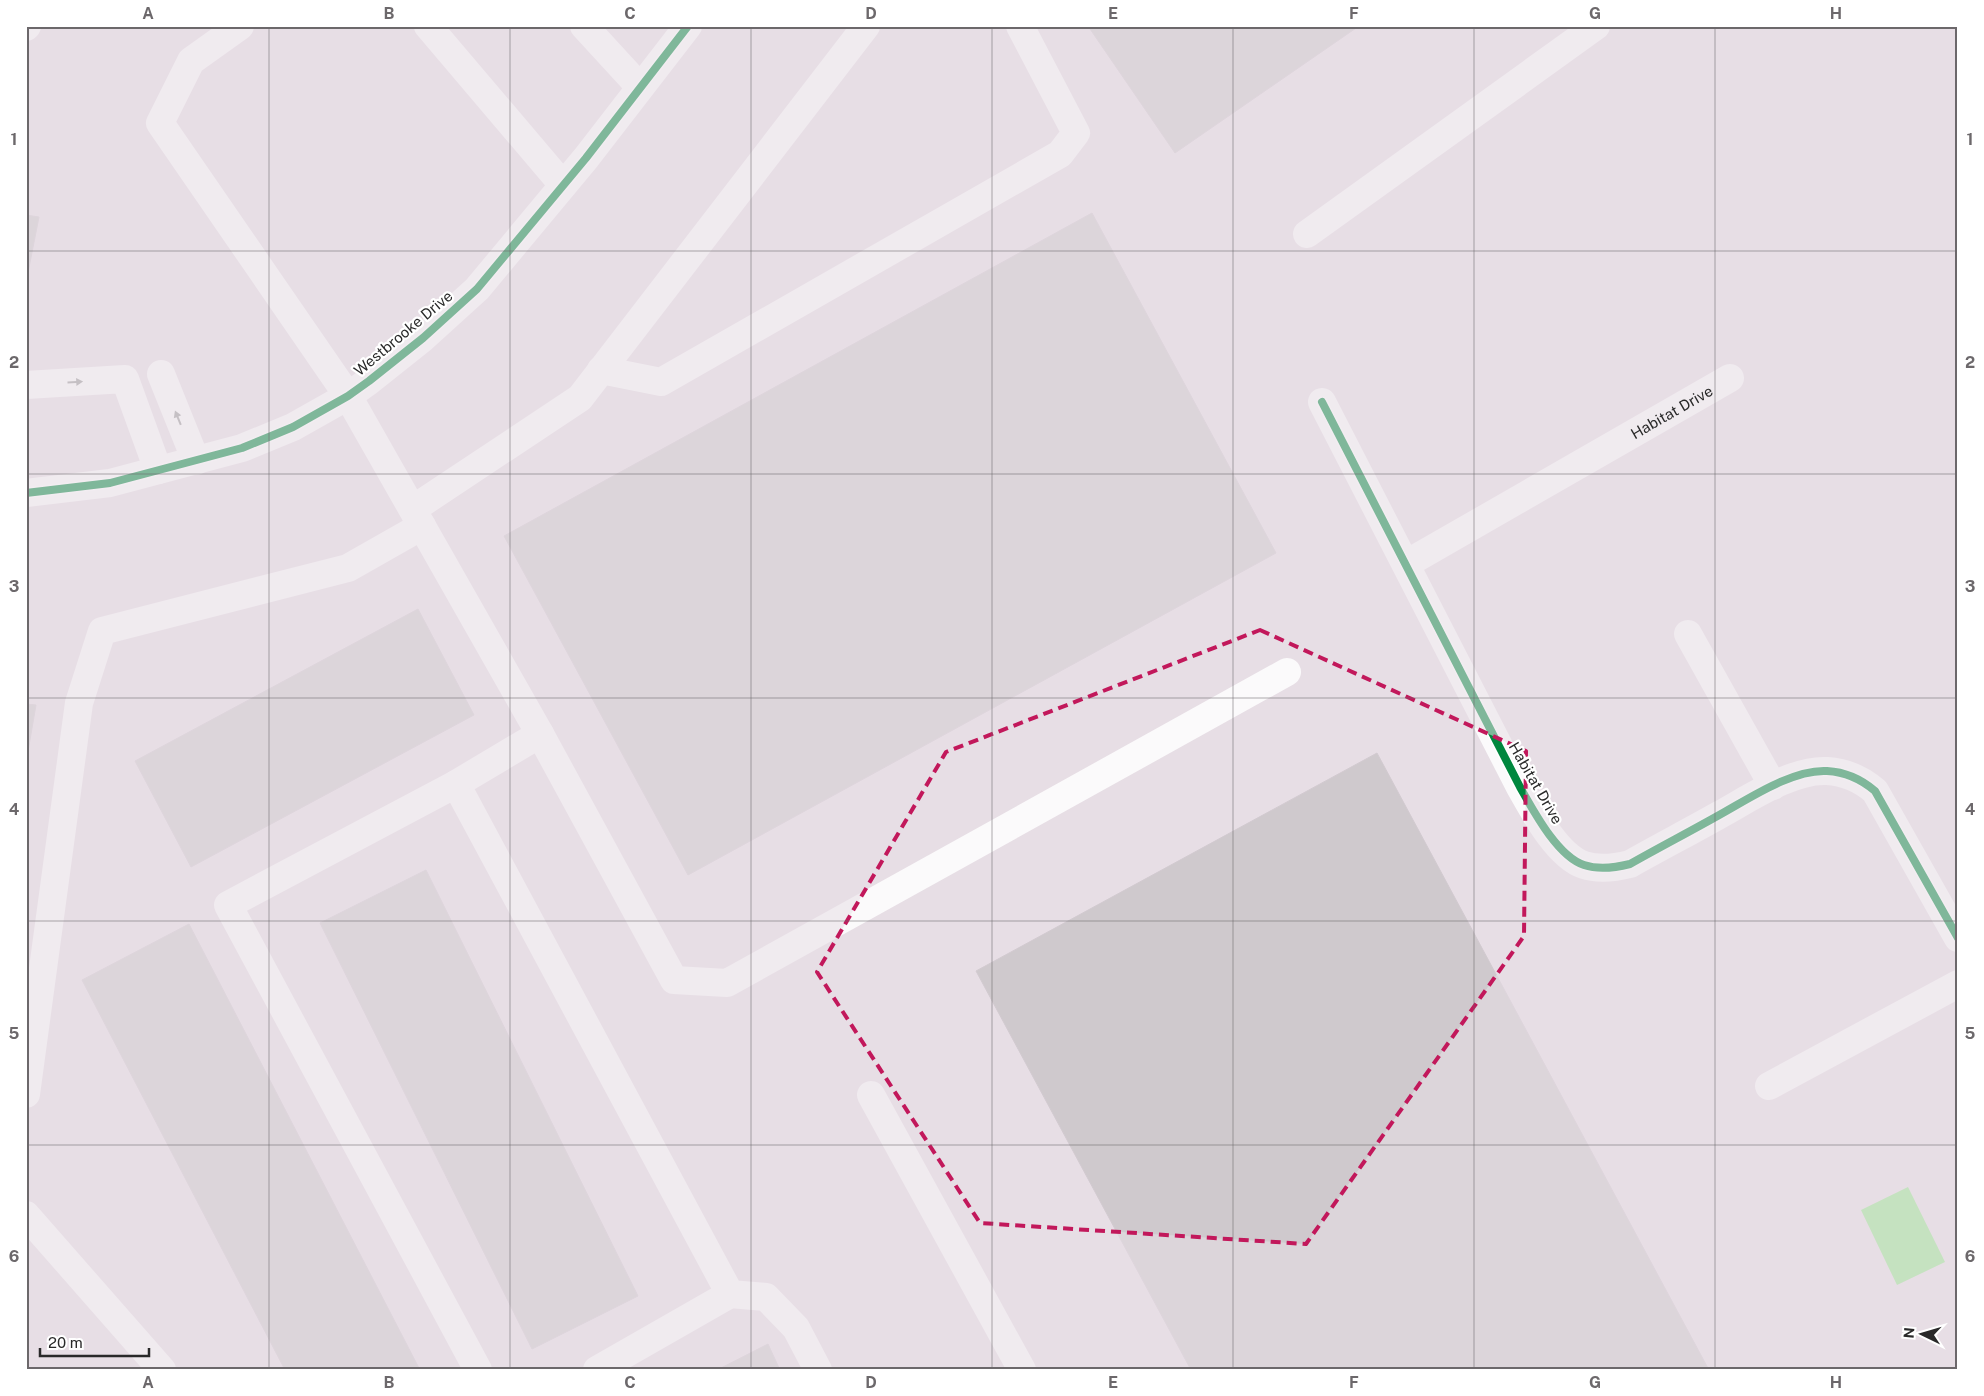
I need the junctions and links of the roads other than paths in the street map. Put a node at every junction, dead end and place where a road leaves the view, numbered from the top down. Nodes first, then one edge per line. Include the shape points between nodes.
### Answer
1 (240, 26) edge
2 (428, 26) edge
3 (584, 26) edge
4 (688, 26) edge
5 (866, 26) edge
6 (1020, 26) edge
7 (1596, 26) edge
8 (640, 88) junction
9 (563, 185) junction
10 (1307, 234) dead end
11 (601, 370) junction
12 (161, 374) dead end
13 (1730, 378) dead end
14 (26, 385) edge
15 (348, 396) junction
16 (1322, 402) dead end
17 (196, 461) junction
18 (158, 470) junction
19 (26, 493) edge
20 (417, 517) junction
21 (1406, 564) junction
22 (1688, 634) dead end
23 (1287, 672) dead end
24 (540, 734) junction
25 (456, 784) junction
26 (1773, 786) junction
27 (1958, 938) edge
28 (1958, 984) edge
29 (1769, 1086) dead end
30 (26, 1094) edge
31 (871, 1095) dead end
32 (26, 1215) edge
33 (730, 1294) junction
34 (162, 1370) edge
35 (478, 1370) edge
36 (597, 1370) edge
37 (818, 1370) edge
38 (1022, 1370) edge

1 - 15 street via 191,61 160,123
2 - 9 street
3 - 8 street
4 - 8 street, Westbrooke Drive
5 - 11 street
6 - 11 street via 1076,133 1060,154 661,382
7 - 10 street
8 - 9 street, Westbrooke Drive
9 - 15 street, Westbrooke Drive via 476,289 423,338
11 - 20 street via 580,398
17 -> 12 street
13 - 21 street, Habitat Drive
14 -> 18 street via 124,379
15 - 17 street, Westbrooke Drive via 293,427 242,448
15 - 20 street
16 - 21 street, Habitat Drive
17 - 18 street, Westbrooke Drive
18 - 19 street, Westbrooke Drive via 110,483
20 - 24 street
20 - 30 street via 348,568 102,631 79,703
21 - 26 street, Habitat Drive via 1543,827 1568,856 1582,865 1613,868 1630,864
22 - 26 street
23 - 24 street via 727,983 674,980
24 - 25 street
25 - 33 street
25 - 35 street via 228,905
26 - 27 street, Habitat Drive via 1806,773 1826,771 1861,779 1876,791
28 - 29 street
31 - 38 street
32 - 34 street
33 - 36 street
33 - 37 street via 766,1297 796,1328

